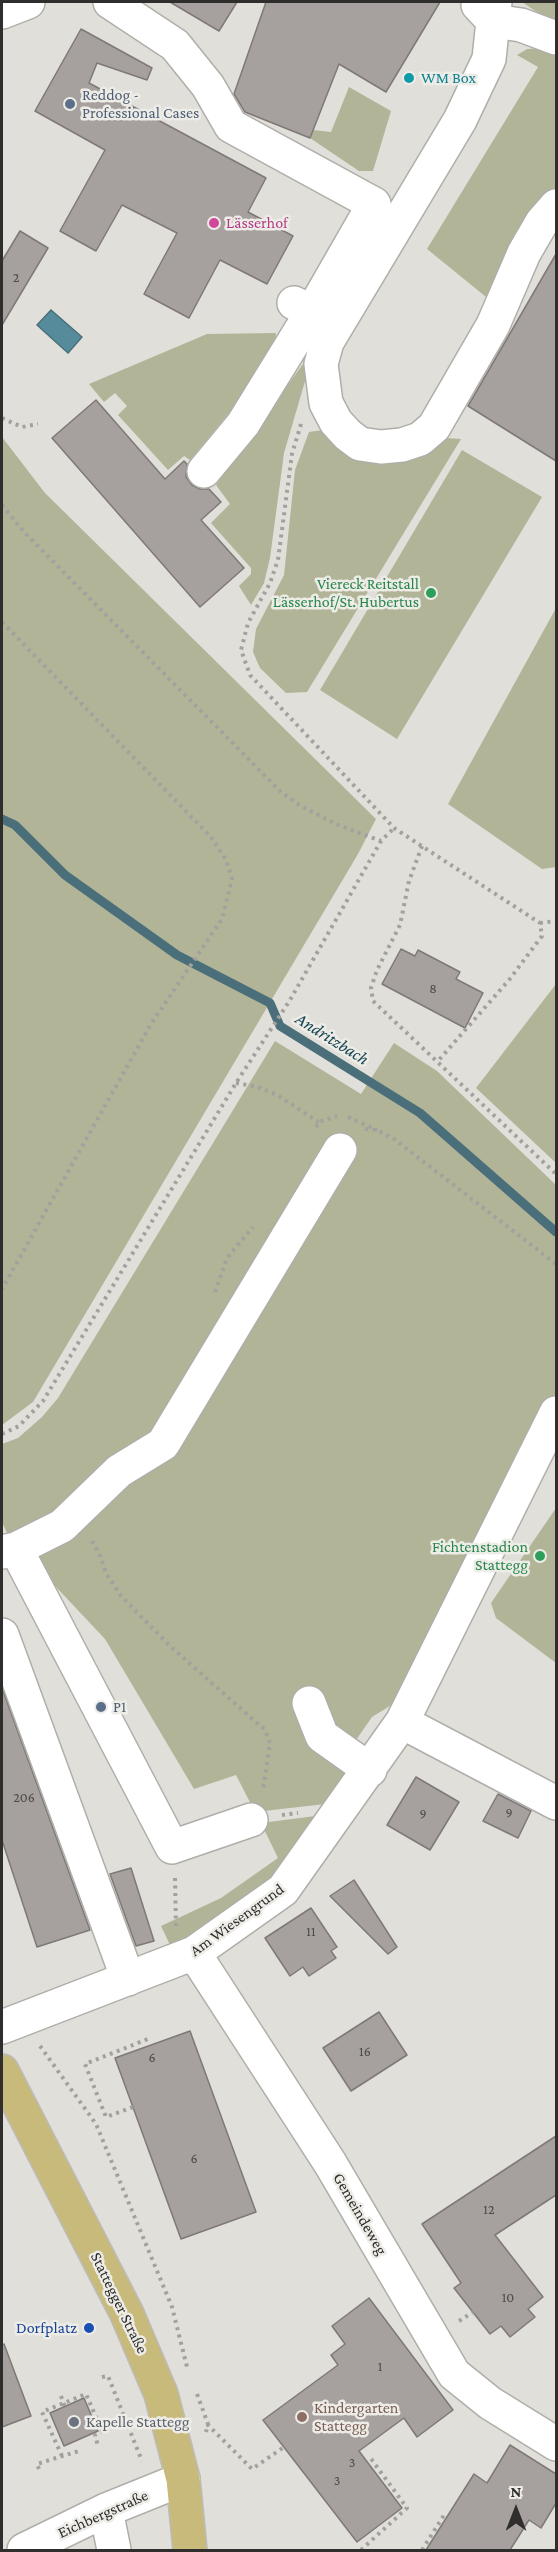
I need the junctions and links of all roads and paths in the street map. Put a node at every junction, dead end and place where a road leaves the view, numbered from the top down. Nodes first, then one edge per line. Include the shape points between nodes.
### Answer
1 (28, 2) edge
2 (110, 2) edge
3 (488, 8) edge
4 (2, 12) edge
5 (556, 38) edge
6 (376, 205) junction
7 (556, 206) edge
8 (324, 320) junction
9 (305, 413) dead end
10 (2, 418) edge
11 (38, 424) dead end
12 (204, 471) dead end
13 (2, 505) edge
14 (2, 622) edge
15 (394, 828) junction
16 (381, 841) junction
17 (422, 846) junction
18 (556, 921) edge
19 (540, 923) junction
20 (438, 1060) junction
21 (236, 1083) junction
22 (343, 1145) junction
23 (556, 1174) edge
24 (556, 1264) edge
25 (2, 1289) edge
26 (556, 1413) edge
27 (2, 1434) edge
28 (62, 1526) junction
29 (9, 1551) edge
30 (2, 1635) edge
31 (309, 1703) dead end
32 (402, 1722) junction
33 (370, 1770) junction
34 (556, 1803) edge
35 (257, 1810) joint
36 (194, 1953) junction
37 (128, 1979) junction
38 (8, 2024) edge
39 (148, 2039) dead end
40 (2, 2071) edge
41 (133, 2107) dead end
42 (188, 2368) dead end
43 (102, 2377) dead end
44 (196, 2390) dead end
45 (61, 2396) dead end
46 (64, 2405) junction
47 (208, 2424) junction
48 (189, 2439) junction
49 (556, 2444) edge
50 (98, 2446) dead end
51 (284, 2447) dead end
52 (82, 2450) dead end
53 (139, 2450) junction
54 (62, 2456) junction
55 (369, 2456) dead end
56 (39, 2469) dead end
57 (183, 2480) junction
58 (153, 2491) junction
59 (106, 2510) junction
60 (447, 2512) dead end
61 (2, 2536) edge
62 (23, 2550) edge
63 (114, 2550) edge
64 (190, 2550) edge
65 (361, 2550) edge
66 (422, 2550) edge

1 - 4 street
2 - 6 street via 175,45 208,86 231,126
3 - 5 street
3 - 6 street via 489,59 460,120
6 - 8 street
6 - 8 street via 294,302
7 - 8 street via 524,253 493,325 441,417 420,439 381,447 360,444 336,423 326,403 321,364 327,342
8 - 12 street
9 - 15 path via 292,454 278,560 248,623 240,650 250,675
10 - 11 path via 22,427
13 - 16 path via 24,532 280,791 336,824
14 - 25 path via 211,837 232,879 222,919 151,1024
15 - 16 path
15 - 17 path
16 - 21 path
17 - 19 path
17 - 20 path via 409,881 400,925 371,988 374,1001
18 - 19 path
19 - 20 path via 542,936 496,996
20 - 23 path
21 - 22 path via 277,1095
21 - 27 path via 43,1401 19,1426
22 - 24 path via 350,1133 358,1129 377,1130
22 - 28 street via 162,1444 119,1471
26 - 32 street, Am Wiesengrund
28 - 29 street
28 - 35 path via 91,1540 121,1596 171,1647 265,1730 270,1743
29 - 35 street via 172,1847
30 - 37 street
31 - 33 street via 333,1743
32 - 33 street, Am Wiesengrund
32 - 34 street
33 - 36 street, Am Wiesengrund via 283,1890
36 - 37 street, Am Wiesengrund
36 - 49 street, Gemeindeweg via 330,2163 454,2374 490,2403
37 - 38 street, Am Wiesengrund
38 - 42 path via 40,2047 96,2124 172,2307
39 - 41 path via 85,2064 106,2117
40 - 48 main road, Stattegger Straße via 127,2314 161,2394
43 - 53 path via 108,2376
44 - 47 path
45 - 46 path
46 - 50 path via 86,2394 102,2431 95,2435
46 - 54 path via 42,2412
47 - 48 path
47 - 48 path
47 - 51 path via 252,2469
48 - 53 path
48 - 57 main road, Stattegger Straße
52 - 54 path
53 - 58 path
54 - 56 path via 37,2464
55 - 65 path via 407,2508
57 - 58 street, Eichbergstraße
57 - 64 main road, Stattegger Straße
58 - 59 street, Eichbergstraße
59 - 62 street, Eichbergstraße
59 - 63 street
60 - 66 path
61 - 62 street

